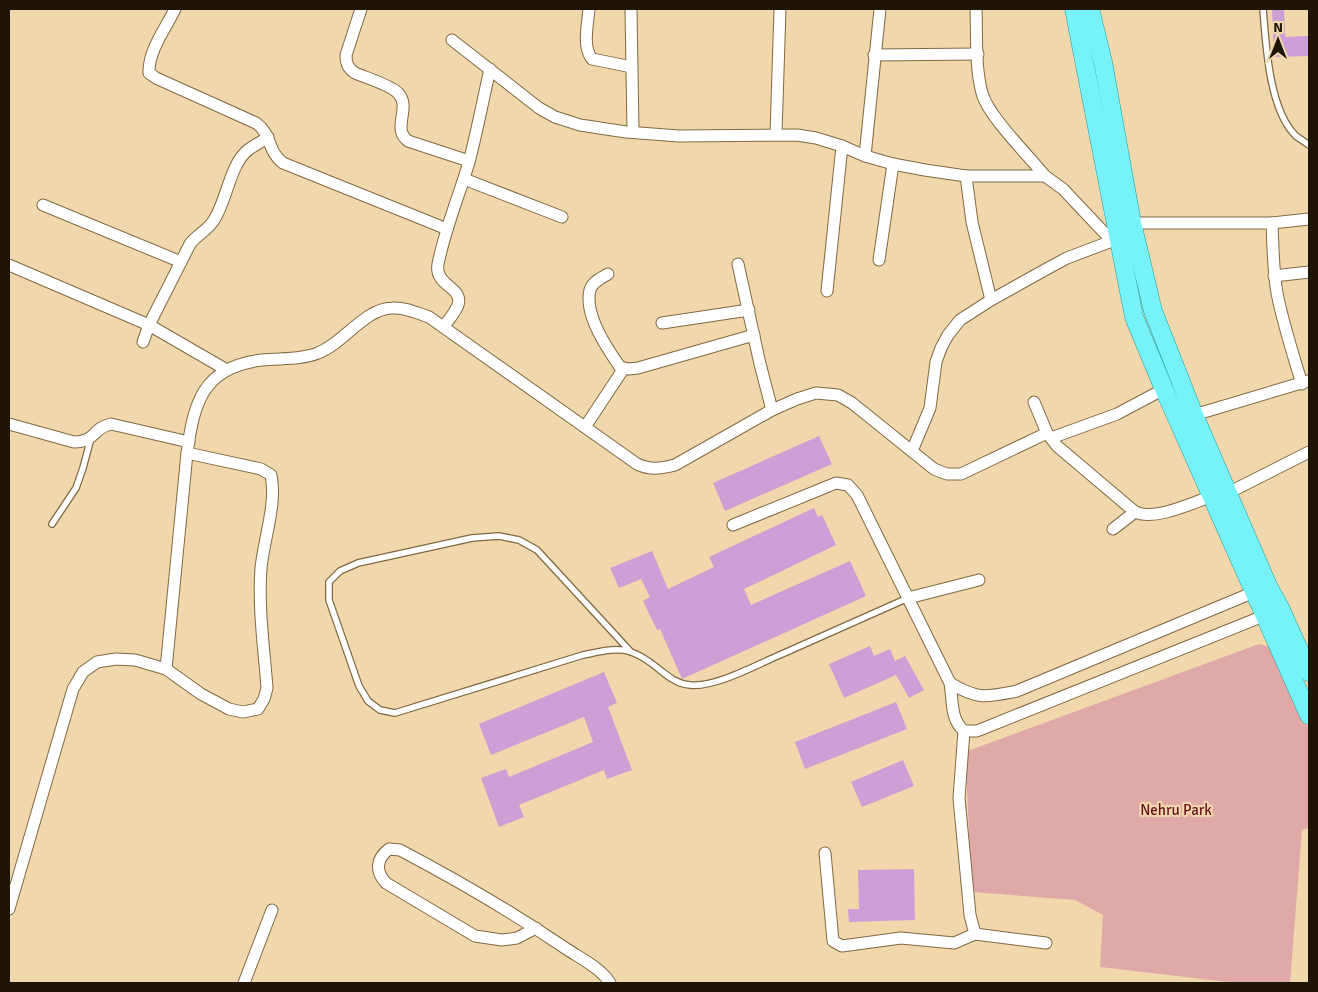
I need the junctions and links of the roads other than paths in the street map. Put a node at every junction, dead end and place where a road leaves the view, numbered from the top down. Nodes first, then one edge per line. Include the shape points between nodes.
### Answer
1 (175, 9) edge
2 (361, 9) edge
3 (589, 9) edge
4 (631, 9) edge
5 (780, 9) edge
6 (880, 9) edge
7 (976, 9) edge
8 (1074, 9) edge
9 (1090, 9) edge
10 (1263, 9) edge
11 (452, 40) dead end
12 (978, 54) junction
13 (874, 55) junction
14 (632, 67) junction
15 (490, 69) junction
16 (633, 132) junction
17 (776, 134) junction
18 (268, 137) junction
19 (1309, 145) edge
20 (842, 146) junction
21 (865, 156) junction
22 (469, 161) junction
23 (892, 164) junction
24 (966, 176) junction
25 (1045, 176) junction
26 (464, 180) junction
27 (43, 205) dead end
28 (562, 217) dead end
29 (1309, 219) edge
30 (1132, 223) junction
31 (1272, 223) junction
32 (447, 230) junction
33 (1115, 240) junction
34 (879, 260) dead end
35 (181, 262) junction
36 (738, 264) dead end
37 (9, 265) edge
38 (1309, 272) edge
39 (608, 274) dead end
40 (1274, 276) junction
41 (827, 291) dead end
42 (992, 300) junction
43 (749, 310) junction
44 (662, 323) dead end
45 (149, 325) junction
46 (444, 328) junction
47 (754, 335) junction
48 (143, 342) dead end
49 (624, 368) junction
50 (226, 369) junction
51 (1306, 382) edge
52 (1164, 389) junction
53 (1034, 402) dead end
54 (772, 410) junction
55 (1194, 415) junction
56 (9, 424) edge
57 (585, 427) junction
58 (1049, 436) junction
59 (91, 438) junction
60 (188, 447) junction
61 (912, 451) junction
62 (1309, 452) edge
63 (1220, 494) junction
64 (1135, 512) junction
65 (52, 524) dead end
66 (733, 525) dead end
67 (1113, 529) dead end
68 (979, 580) dead end
69 (1261, 590) junction
70 (908, 598) junction
71 (1272, 612) junction
72 (630, 651) junction
73 (166, 669) junction
74 (1309, 672) edge
75 (950, 683) junction
76 (1309, 715) edge
77 (964, 731) junction
78 (825, 853) dead end
79 (9, 910) edge
80 (272, 910) dead end
81 (536, 928) junction
82 (976, 934) junction
83 (1046, 943) dead end
84 (244, 983) edge
85 (610, 983) edge

1 - 18 street via 152,54 149,73 256,123 264,128
2 - 22 street via 346,55 349,68 397,92 402,98 401,132 408,141
3 - 14 street via 588,54 592,59
4 - 14 street
5 - 17 street
6 - 13 street
7 - 12 street
8 - 33 main road
9 - 30 main road via 1103,62
10 - 19 lane via 1269,61 1280,111 1296,136
11 - 15 street
12 - 13 street
12 - 25 street via 982,95 988,109
13 - 21 street
14 - 16 street
15 - 16 street via 555,117 580,125
15 - 22 street
16 - 17 street via 678,136
17 - 20 street via 816,138
18 - 32 street via 275,156 283,162
18 - 35 street via 242,157 216,218 196,237
20 - 21 street
20 - 41 street
21 - 23 street
22 - 26 street
23 - 24 street
23 - 34 street
24 - 25 street
24 - 42 street via 972,222
25 - 33 street via 1063,189
26 - 28 street
26 - 32 street
27 - 35 street
29 - 31 street
30 - 31 street
30 - 55 main road via 1153,311
31 - 40 street
32 - 46 street via 438,275 454,290 458,304
33 - 42 street via 1067,258
33 - 52 main road via 1134,317
35 - 45 street
36 - 43 street
37 - 45 street
38 - 40 street
39 - 49 street via 590,288 592,313 604,342
40 - 51 street via 1281,312
42 - 61 street via 960,320 941,348 930,408
43 - 44 street
43 - 47 street
45 - 48 street
45 - 50 street
46 - 50 street via 429,317 391,308 378,311 333,346 318,353 242,363
46 - 57 street
47 - 49 street via 638,368
47 - 54 street
49 - 57 street
50 - 60 street via 200,398 192,419
51 - 55 street
52 - 58 street via 1117,414
52 - 63 main road
53 - 58 street
54 - 57 street via 662,469 648,469 637,464
54 - 61 street via 816,393 838,395
55 - 63 main road
56 - 59 street via 74,442 85,442
58 - 61 street via 962,474 947,474 934,469
58 - 64 street via 1070,458
59 - 60 street via 103,426 111,424
59 - 65 lane via 76,488
60 - 73 street
60 - 73 street via 271,475 272,498 260,589 267,688 258,709 243,712 229,709 201,694
62 - 63 street
63 - 64 street via 1154,514
63 - 69 main road
64 - 67 street
66 - 70 street via 836,483 848,485 857,495
68 - 70 street
69 - 71 main road
69 - 75 street via 1017,691 980,697
70 - 72 lane via 703,685 673,680 647,659
70 - 75 street
71 - 74 main road
71 - 76 main road
71 - 77 street via 977,731
72 - 72 lane via 612,649 583,655 395,713 380,710 368,701 359,686 329,600 329,582 340,571 368,561 472,538 499,536 519,540 537,550
73 - 79 street via 135,660 116,659 97,662 83,672 73,689
75 - 77 street via 953,712 957,725
77 - 82 street via 960,798 970,915
78 - 82 street via 833,941 842,946 901,938 954,943
80 - 84 street
81 - 81 street via 465,884 400,850 388,849 381,855 377,867 386,884 475,936 502,940 517,938
81 - 85 street via 598,970
82 - 83 street

